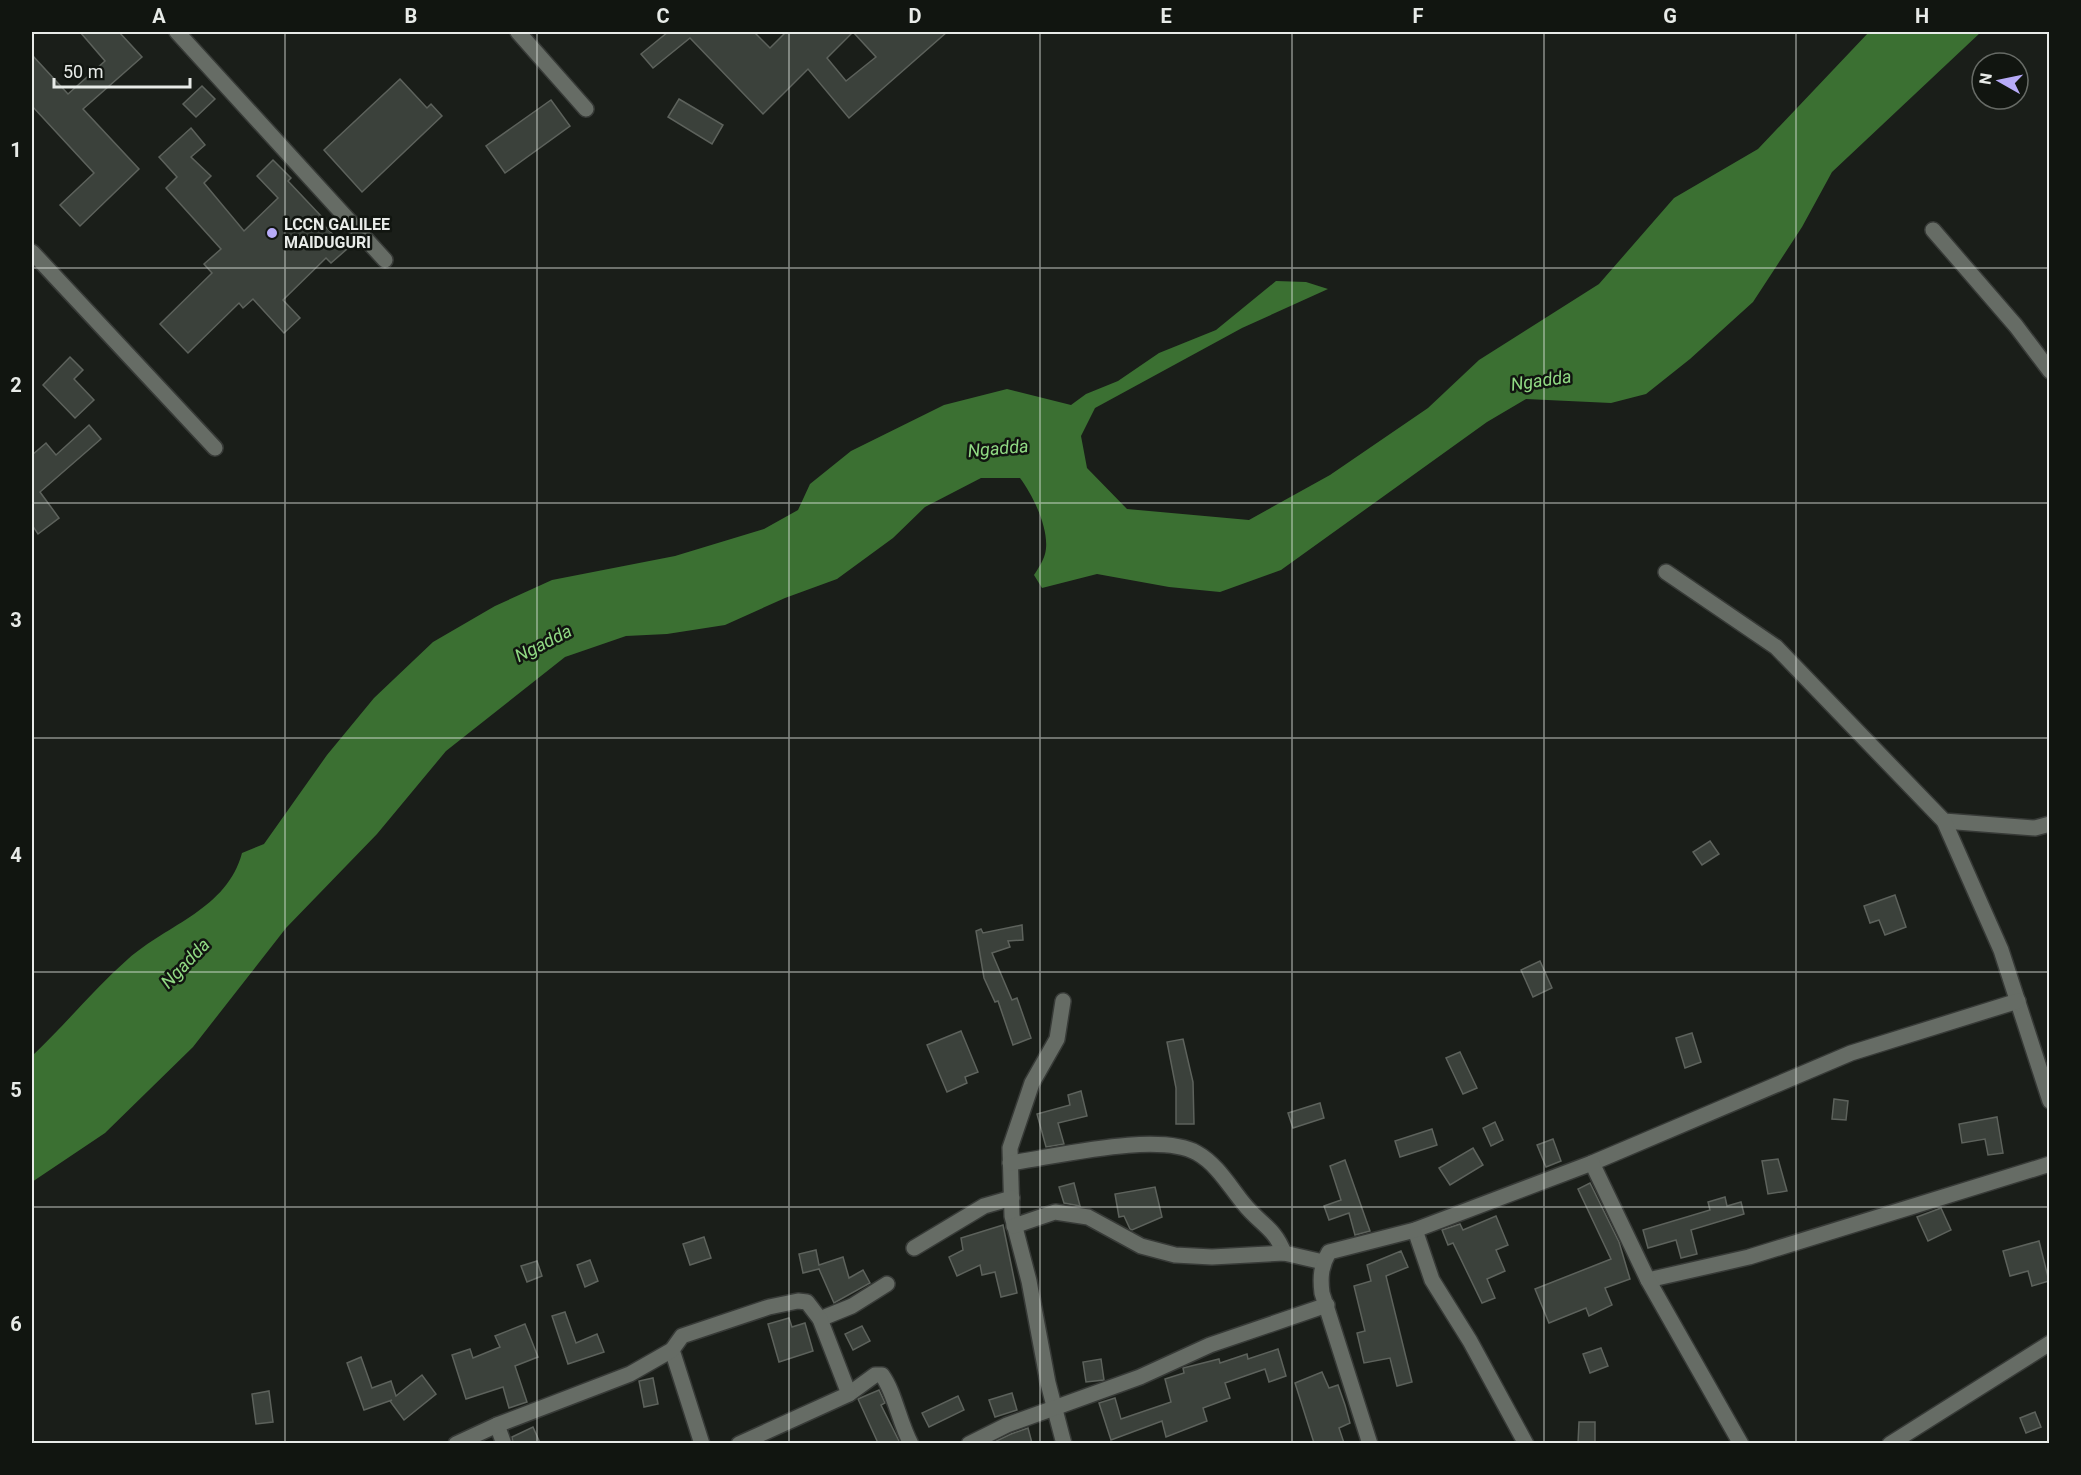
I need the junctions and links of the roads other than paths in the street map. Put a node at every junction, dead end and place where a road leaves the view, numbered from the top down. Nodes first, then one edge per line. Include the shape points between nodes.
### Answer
1 (177, 32) edge
2 (518, 32) edge
3 (586, 109) dead end
4 (1933, 230) dead end
5 (32, 252) edge
6 (385, 260) dead end
7 (2049, 371) edge
8 (215, 448) dead end
9 (1666, 572) dead end
10 (1944, 821) junction
11 (2049, 824) edge
12 (1063, 1001) dead end
13 (2018, 1001) junction
14 (2049, 1101) edge
15 (1010, 1163) junction
16 (1592, 1163) junction
17 (2049, 1164) edge
18 (1012, 1198) junction
19 (1014, 1226) junction
20 (1415, 1230) junction
21 (914, 1248) dead end
22 (1284, 1253) junction
23 (1323, 1262) junction
24 (1648, 1280) junction
25 (887, 1284) dead end
26 (1327, 1305) junction
27 (820, 1319) junction
28 (2047, 1347) edge
29 (672, 1350) junction
30 (849, 1394) junction
31 (1054, 1406) junction
32 (497, 1425) junction
33 (456, 1443) edge
34 (504, 1443) edge
35 (702, 1443) edge
36 (739, 1443) edge
37 (911, 1443) edge
38 (969, 1443) edge
39 (1064, 1443) edge
40 (1370, 1443) edge
41 (1526, 1443) edge
42 (1741, 1443) edge
43 (1890, 1443) edge

1 - 6 street
2 - 3 street
4 - 7 street via 2016,326
5 - 8 street
9 - 10 street via 1776,646
10 - 11 street via 2035,828
10 - 13 street via 2001,950
12 - 15 street via 1057,1039 1032,1083 1010,1148
13 - 14 street
13 - 16 street via 1851,1053
15 - 18 street
15 - 22 street via 1120,1145 1180,1147 1198,1154 1217,1170 1251,1213 1278,1237
16 - 20 street
16 - 24 street
17 - 24 street via 1749,1257
18 - 19 street
18 - 21 street via 984,1206
19 - 22 street via 1055,1212 1088,1216 1141,1246 1175,1255
19 - 31 street
20 - 23 street via 1329,1252
20 - 41 street via 1432,1280
22 - 23 street
23 - 26 street via 1320,1278
24 - 42 street
25 - 27 street via 852,1306
26 - 31 street via 1210,1345 1140,1377
26 - 40 street
27 - 29 street via 807,1302 769,1307 682,1336
27 - 30 street
28 - 43 street
29 - 32 street via 630,1374
29 - 35 street
30 - 36 street
30 - 37 street via 882,1375
31 - 38 street
31 - 39 street
32 - 33 street
32 - 34 street

